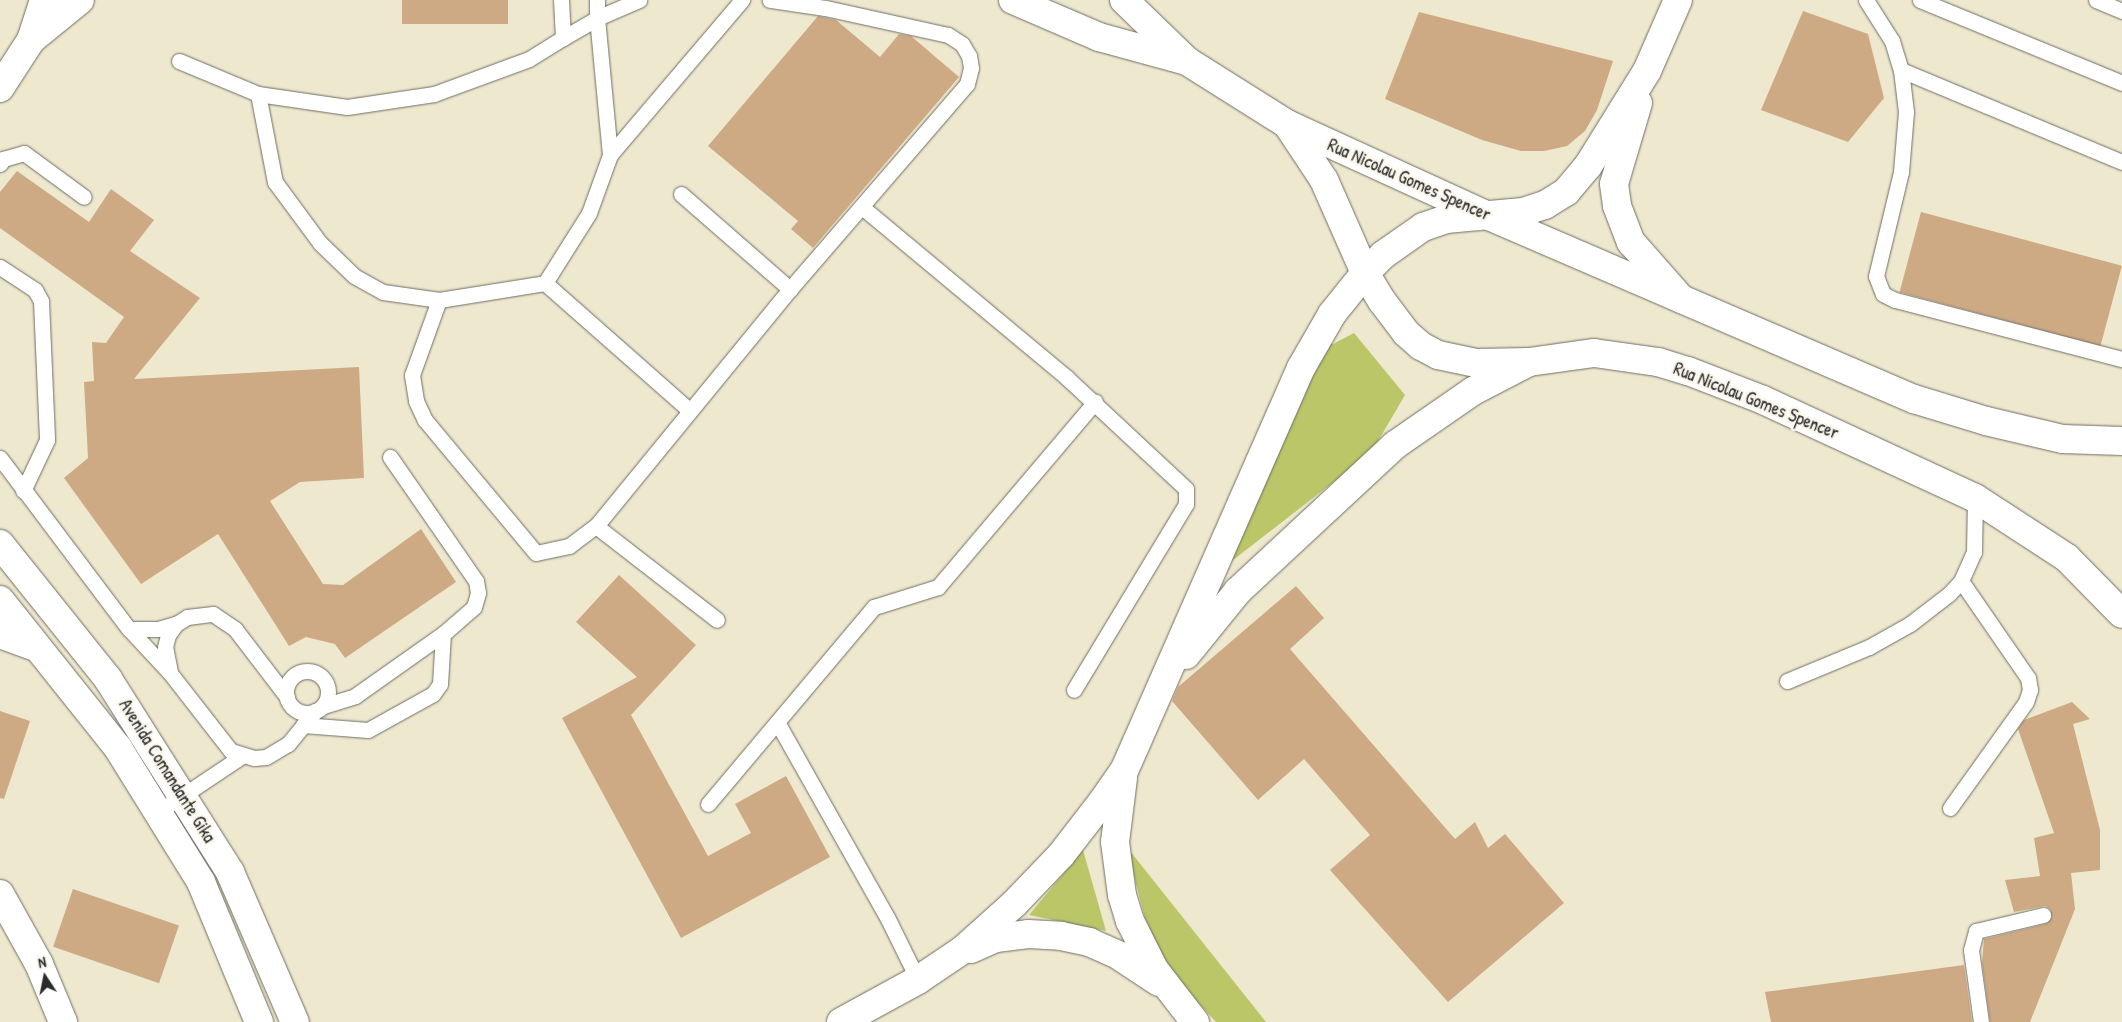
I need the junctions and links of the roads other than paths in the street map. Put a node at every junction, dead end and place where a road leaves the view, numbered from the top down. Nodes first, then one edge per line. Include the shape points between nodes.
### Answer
1 (44, 0) edge
2 (80, 0) edge
3 (561, 0) edge
4 (597, 0) edge
5 (639, 0) edge
6 (742, 0) edge
7 (770, 0) edge
8 (1013, 0) edge
9 (1678, 0) edge
10 (1866, 0) edge
11 (1920, 0) edge
12 (2096, 0) edge
13 (1127, 1) edge
14 (2122, 12) edge
15 (597, 18) junction
16 (563, 38) junction
17 (30, 40) junction
18 (180, 61) dead end
19 (1187, 61) junction
20 (1901, 70) junction
21 (1647, 71) junction
22 (2122, 83) edge
23 (0, 88) edge
24 (258, 94) junction
25 (1287, 124) junction
26 (610, 155) junction
27 (2122, 162) edge
28 (0, 164) edge
29 (680, 194) dead end
30 (84, 197) dead end
31 (862, 207) junction
32 (1484, 214) junction
33 (0, 267) edge
34 (1365, 273) junction
35 (545, 283) junction
36 (790, 289) junction
37 (439, 300) junction
38 (1681, 300) junction
39 (2122, 359) edge
40 (1529, 362) junction
41 (1095, 402) junction
42 (690, 411) junction
43 (2122, 441) edge
44 (390, 457) dead end
45 (0, 458) edge
46 (23, 490) junction
47 (1975, 498) junction
48 (596, 526) junction
49 (0, 544) edge
50 (1961, 581) junction
51 (0, 600) edge
52 (2122, 614) edge
53 (717, 620) dead end
54 (176, 624) junction
55 (129, 629) junction
56 (0, 634) edge
57 (443, 634) junction
58 (36, 647) junction
59 (257, 662) junction
60 (170, 673) junction
61 (295, 675) junction
62 (325, 679) junction
63 (1787, 681) dead end
64 (1160, 688) junction
65 (1074, 690) dead end
66 (355, 696) junction
67 (290, 702) junction
68 (319, 709) junction
69 (777, 722) junction
70 (303, 725) junction
71 (288, 744) junction
72 (242, 756) junction
73 (1124, 771) junction
74 (184, 797) junction
75 (708, 804) dead end
76 (1950, 808) dead end
77 (158, 812) junction
78 (0, 894) edge
79 (2043, 915) dead end
80 (928, 974) junction
81 (1170, 991) junction
82 (63, 1022) edge
83 (259, 1022) edge
84 (295, 1022) edge
85 (840, 1022) edge
86 (1195, 1022) edge
87 (1981, 1022) edge

1 - 17 street
2 - 17 street
3 - 16 lane
4 - 15 lane
5 - 15 lane
6 - 26 lane
7 - 31 lane via 825,8 948,35 962,44 969,56 971,68 967,84
8 - 19 street via 1099,37
9 - 21 street
10 - 20 lane via 1892,41
11 - 22 lane
12 - 14 lane
13 - 19 street, Rua Nicolau Gomes Spencer
15 - 16 lane
15 - 26 lane
16 - 24 lane via 529,59 434,94 347,107
17 - 23 street
18 - 24 lane
19 - 25 street, Rua Nicolau Gomes Spencer
20 - 27 lane
20 - 39 lane via 1906,143 1876,276 1883,294 1895,300
21 - 32 street via 1588,166 1566,192 1546,205 1523,212
21 - 38 street via 1614,184 1617,206 1631,242
24 - 37 lane via 275,182 320,243 354,276 383,292
25 - 32 street, Rua Nicolau Gomes Spencer
25 - 34 street, Rua Nicolau Gomes Spencer via 1324,180
26 - 35 lane via 589,213
28 - 30 lane via 3,159 24,153
29 - 36 lane
31 - 36 lane
31 - 41 lane
32 - 34 street via 1446,219 1423,227 1383,255
32 - 38 street, Rua Nicolau Gomes Spencer
33 - 46 lane via 35,290 41,301 47,440
34 - 40 street, Rua Nicolau Gomes Spencer via 1406,333 1429,351 1477,363
34 - 64 street via 1332,314 1300,368
35 - 37 lane
35 - 42 lane
36 - 42 lane
37 - 48 lane via 412,375 416,401 425,420 536,553 569,546
38 - 43 street, Rua Nicolau Gomes Spencer via 1923,402 2063,439
40 - 47 street, Rua Nicolau Gomes Spencer via 1594,353 1658,362 1763,400
40 - 64 street via 1473,391 1395,445 1238,591
41 - 65 lane via 1181,482 1188,497
41 - 69 lane via 938,587 874,607
42 - 48 lane
44 - 57 lane via 476,582 478,593 474,607
45 - 46 lane
46 - 55 lane
47 - 50 lane via 1974,552
47 - 52 street, Rua Nicolau Gomes Spencer via 2067,558
48 - 53 lane
49 - 74 street, Avenida Comandante Gika via 108,679
50 - 63 lane via 1910,624 1869,647
50 - 76 lane via 2028,678 2030,690 2026,702
51 - 58 street, Avenida Comandante Gika
54 - 55 lane via 149,630
54 - 59 lane via 193,615 212,614 235,629
54 - 60 lane via 168,634 165,647
55 - 60 lane
56 - 58 street
57 - 66 lane
57 - 70 lane via 440,684 433,694 368,730
58 - 77 street, Avenida Comandante Gika via 118,748
59 - 61 lane
59 - 67 lane
60 - 72 lane via 232,751
61 - 62 lane via 314,672
61 - 67 lane via 287,685
62 - 66 lane via 335,689
62 - 68 lane via 328,698
64 - 73 street
66 - 68 lane
67 - 68 lane via 304,712
67 - 71 lane
68 - 70 lane
69 - 75 lane
69 - 80 lane via 886,917
70 - 71 lane
71 - 72 lane via 266,757
72 - 74 lane
73 - 80 street via 1061,856 1008,909
73 - 81 street via 1115,842 1122,895 1142,946
74 - 77 lane
74 - 84 street, Avenida Comandante Gika via 230,872
77 - 83 street, Avenida Comandante Gika via 201,882
78 - 82 street via 39,964
79 - 87 lane via 1976,931 1971,950
80 - 81 street via 996,938 1028,934 1061,936 1089,942 1118,955
80 - 85 street
81 - 86 street

